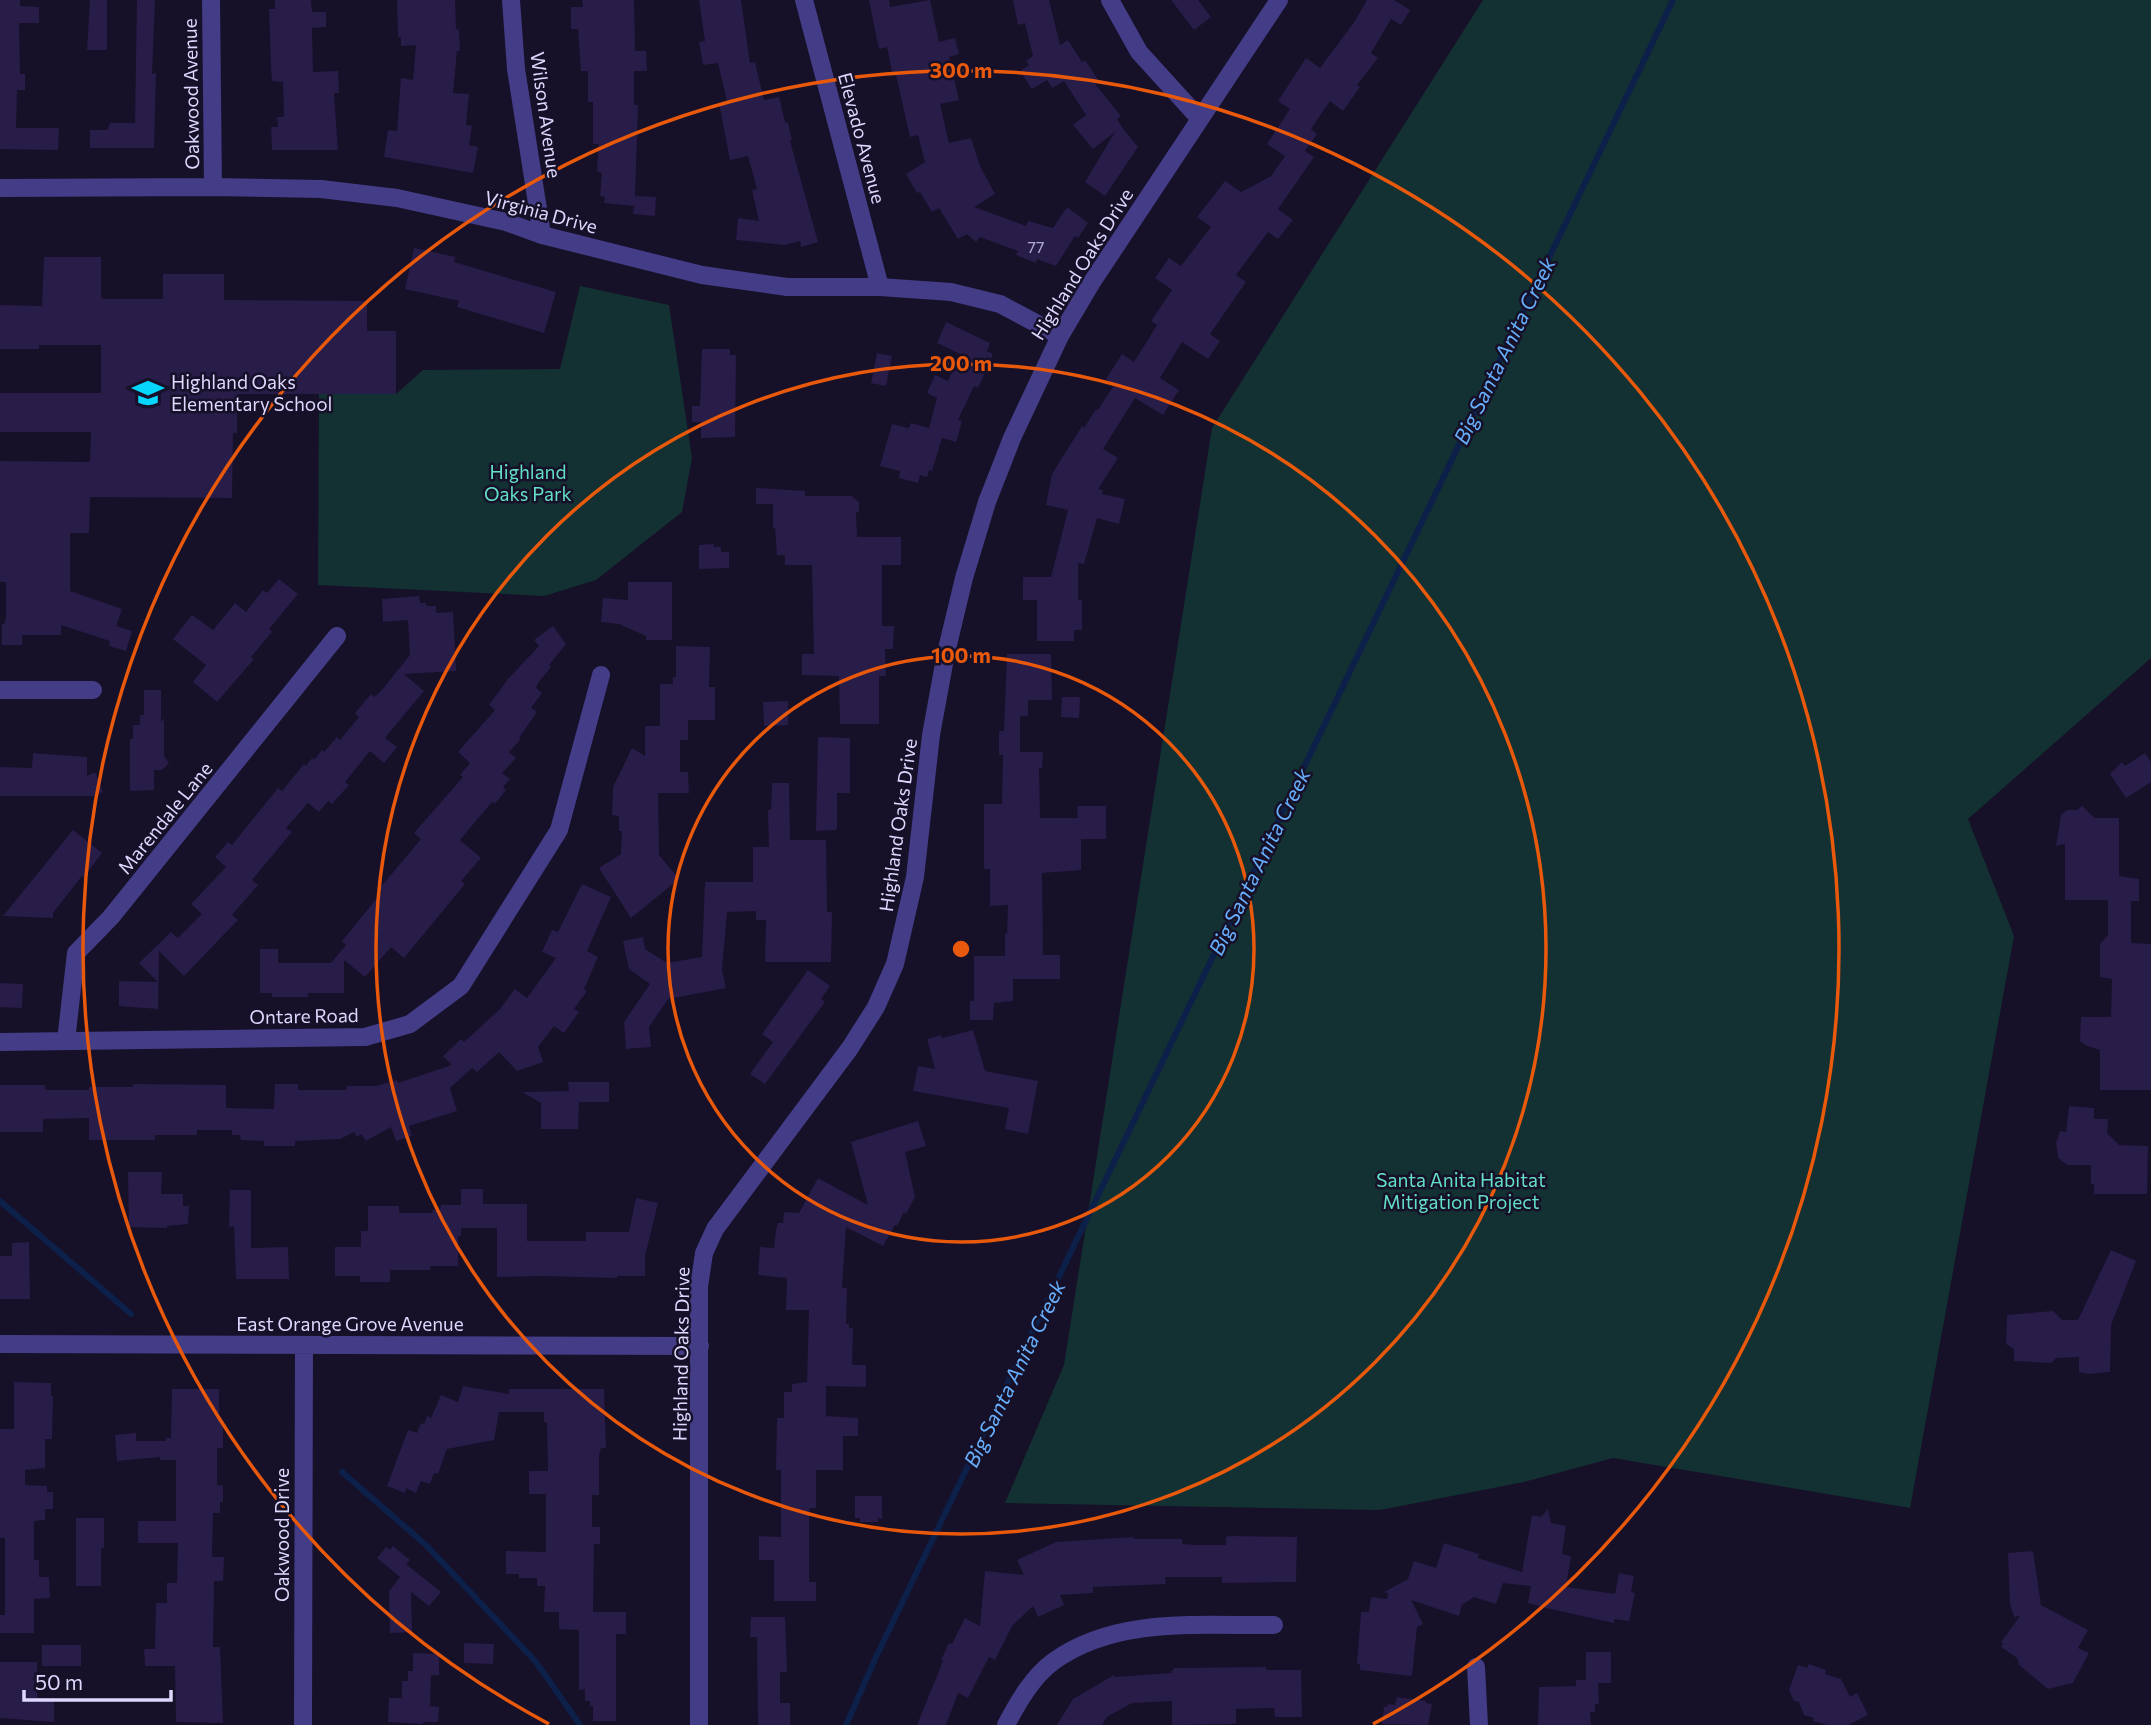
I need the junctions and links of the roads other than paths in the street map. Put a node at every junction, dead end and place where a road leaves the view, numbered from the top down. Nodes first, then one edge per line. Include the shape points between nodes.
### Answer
1 (211, 0) edge
2 (511, 0) edge
3 (804, 0) edge
4 (1110, 0) edge
5 (1279, 0) edge
6 (1199, 118) junction
7 (213, 187) junction
8 (0, 188) edge
9 (542, 235) junction
10 (880, 287) junction
11 (1060, 336) junction
12 (337, 636) dead end
13 (601, 675) dead end
14 (0, 690) edge
15 (93, 690) dead end
16 (66, 1041) junction
17 (0, 1042) edge
18 (0, 1344) edge
19 (304, 1345) junction
20 (701, 1346) junction
21 (1275, 1625) dead end
22 (1476, 1667) dead end
23 (303, 1725) edge
24 (699, 1725) edge
25 (1006, 1725) edge
26 (1479, 1725) edge

1 - 7 street, Oakwood Avenue
2 - 9 street, Wilson Avenue via 516,69
3 - 10 street, Elevado Avenue
4 - 6 street via 1139,52
5 - 6 street, Highland Oaks Drive
6 - 11 street, Highland Oaks Drive
7 - 8 street, Virginia Drive
7 - 9 street, Virginia Drive via 321,189 397,198 506,222
9 - 10 street, Virginia Drive via 702,275 787,287
10 - 11 street, Virginia Drive via 951,292 1000,304
11 - 20 street, Highland Oaks Drive via 1012,438 964,578 931,735 915,877 895,964 876,1007 850,1048 715,1229 701,1271
12 - 16 street, Marendale Lane via 111,918 76,953
13 - 16 street, Ontare Road via 559,830 461,986 410,1024 365,1037
14 - 15 street
16 - 17 street, Ontare Road
18 - 19 street, East Orange Grove Avenue
19 - 20 street, East Orange Grove Avenue
19 - 23 street, Oakwood Drive
20 - 24 street, Highland Oaks Drive
21 - 25 street via 1154,1627 1096,1637 1052,1662 1021,1697
22 - 26 street

